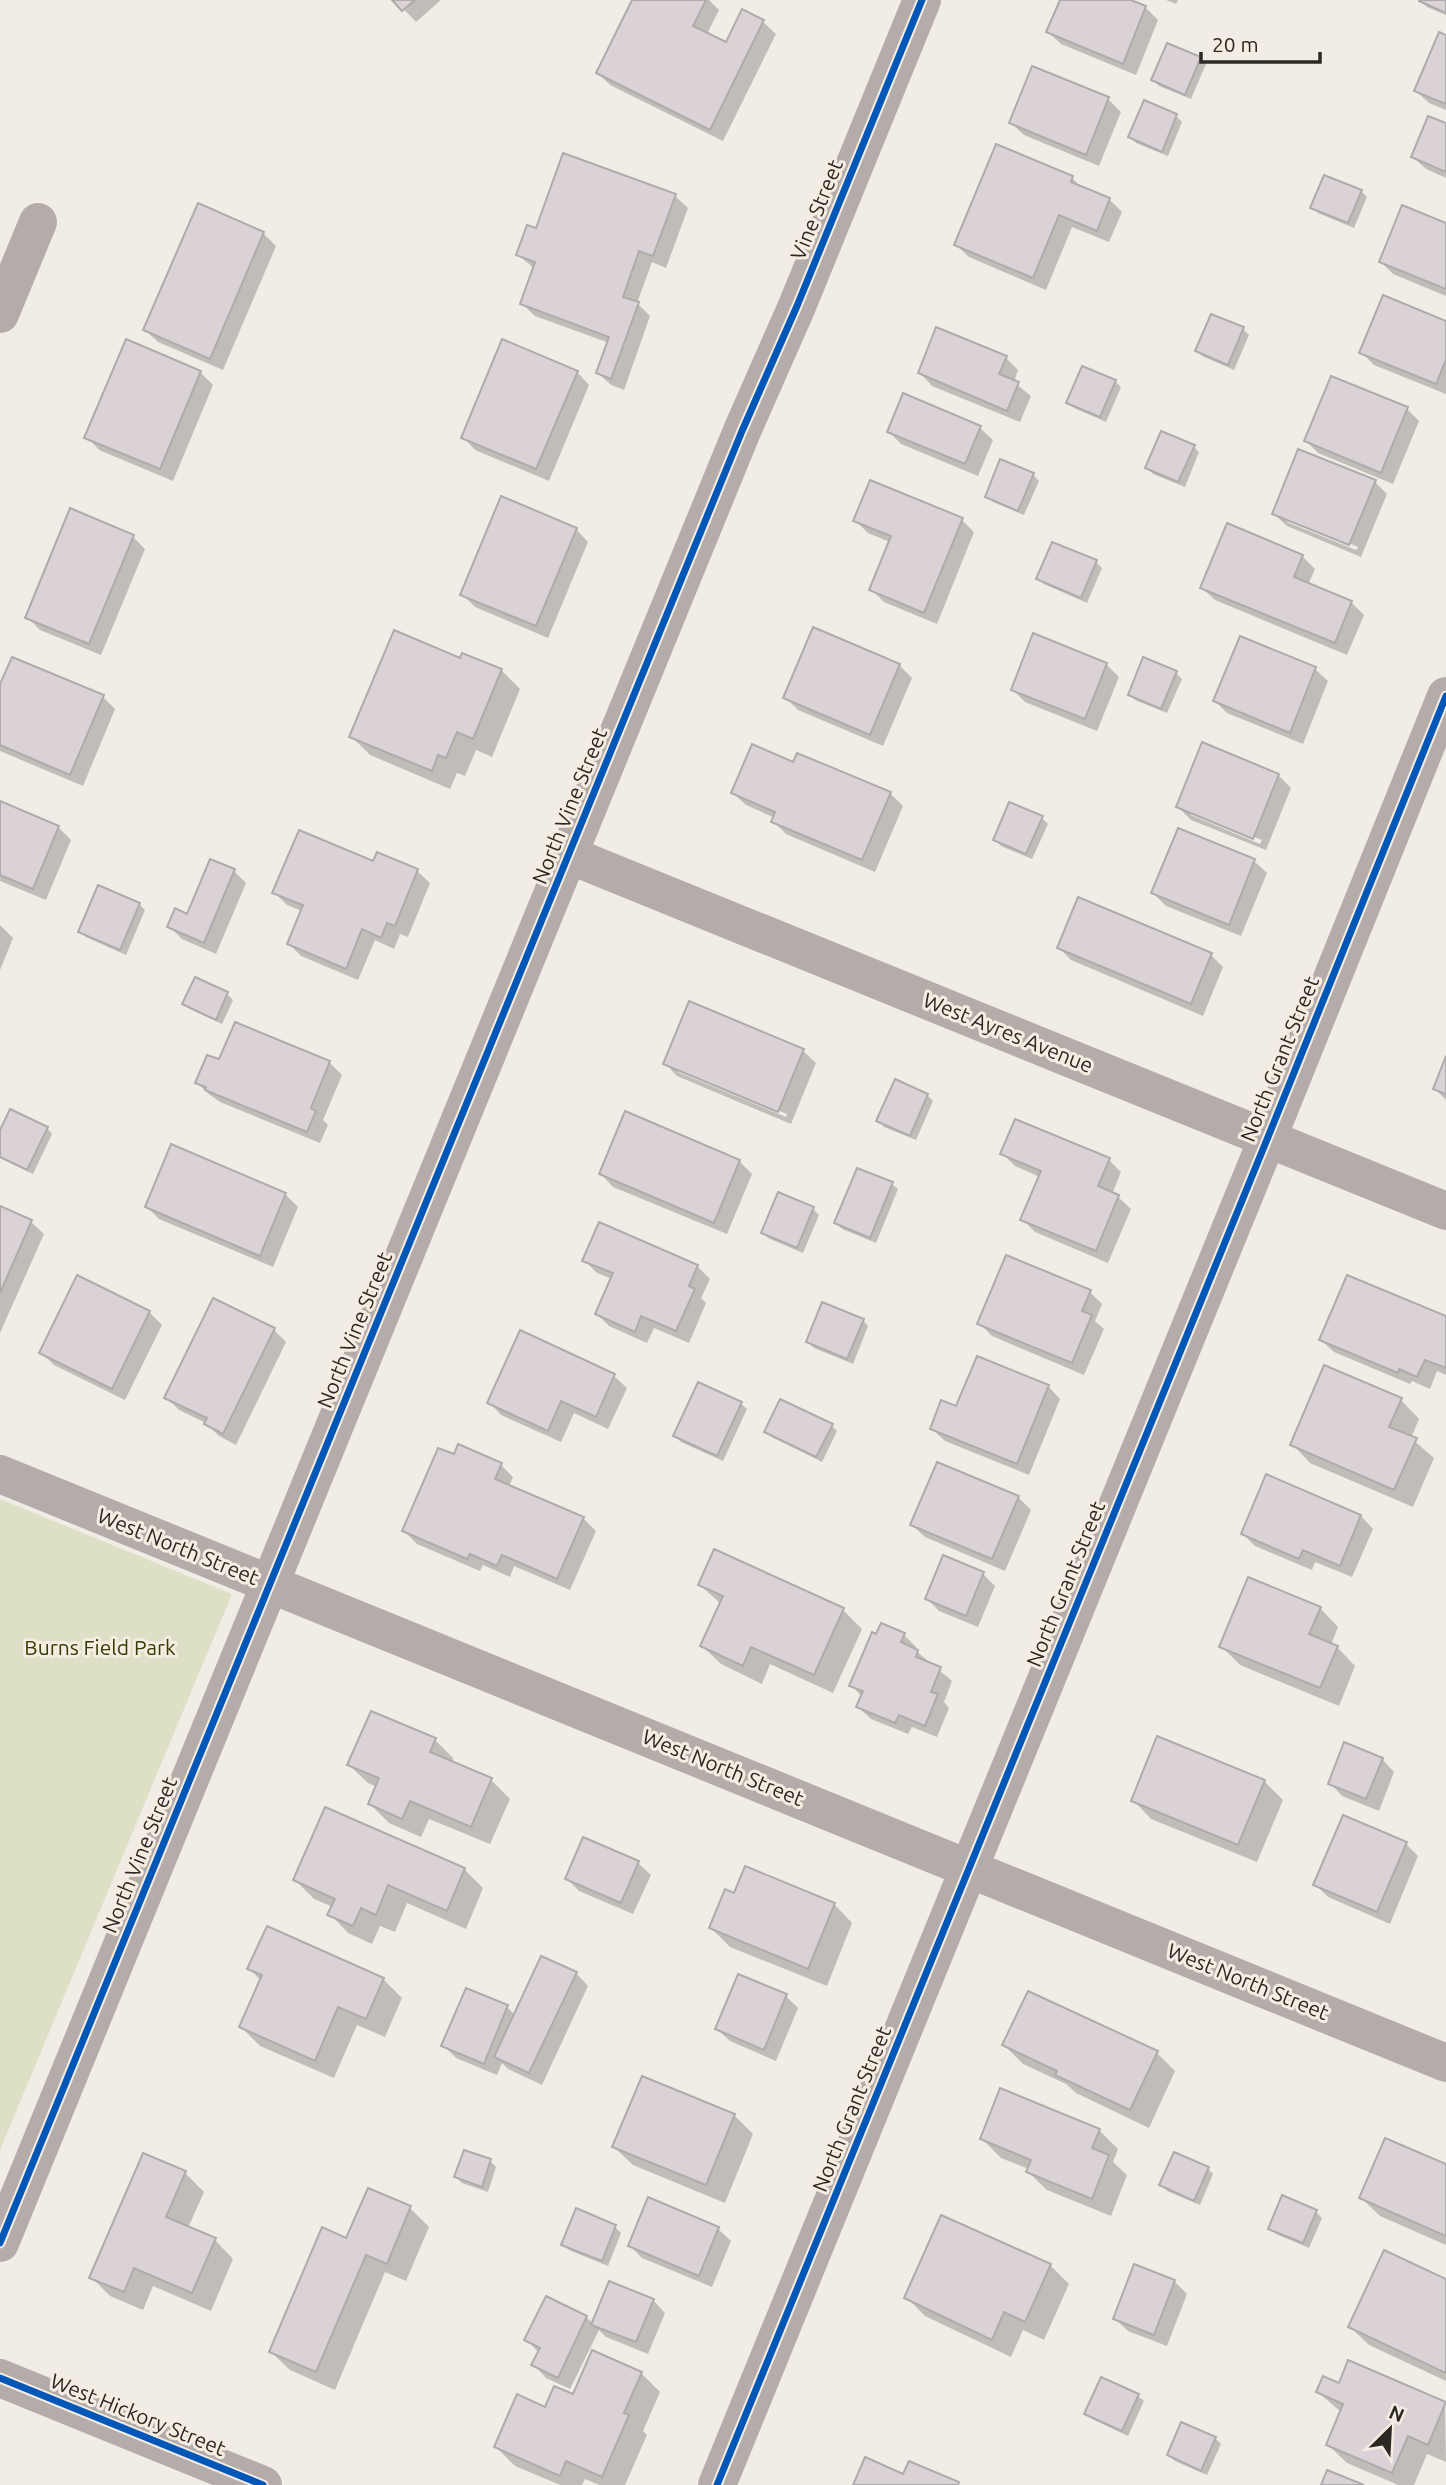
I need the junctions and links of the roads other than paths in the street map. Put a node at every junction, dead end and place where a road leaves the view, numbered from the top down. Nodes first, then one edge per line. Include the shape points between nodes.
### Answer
1 (922, 0) edge
2 (37, 222) dead end
3 (0, 314) edge
4 (742, 431) joint
5 (1446, 696) edge
6 (569, 855) junction
7 (1268, 1137) junction
8 (1446, 1211) edge
9 (0, 1474) edge
10 (270, 1584) junction
11 (969, 1868) junction
12 (1446, 2063) edge
13 (0, 2243) edge
14 (0, 2378) edge
15 (263, 2485) edge
16 (718, 2485) edge

1 - 4 street, Vine Street
2 - 3 street
4 - 6 street, North Vine Street
5 - 7 street, North Grant Street
6 - 7 street, West Ayres Avenue
6 - 10 street, North Vine Street
7 - 8 street, West Ayres Avenue
7 - 11 street, North Grant Street
9 - 10 street, West North Street
10 - 11 street, West North Street
10 - 13 street, North Vine Street
11 - 12 street, West North Street
11 - 16 street, North Grant Street
14 - 15 street, West Hickory Street

